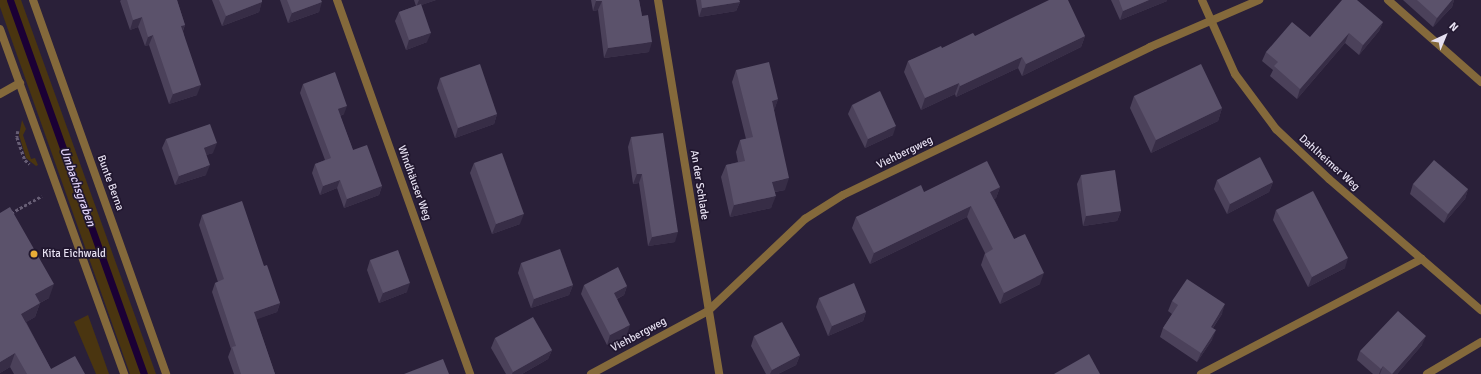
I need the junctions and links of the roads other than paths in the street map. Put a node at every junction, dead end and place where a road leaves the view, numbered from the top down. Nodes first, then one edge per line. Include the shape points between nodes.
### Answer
1 (33, 0) edge
2 (337, 0) edge
3 (658, 0) edge
4 (1202, 0) edge
5 (1258, 0) edge
6 (1388, 0) edge
7 (1212, 20) junction
8 (0, 29) edge
9 (1481, 82) edge
10 (20, 83) junction
11 (0, 94) edge
12 (1422, 259) junction
13 (1481, 310) edge
14 (708, 311) junction
15 (1481, 342) edge
16 (124, 374) edge
17 (166, 374) edge
18 (470, 374) edge
19 (591, 374) edge
20 (719, 374) edge
21 (1201, 374) edge
22 (1428, 374) edge

1 - 17 street, Bunte Berna
2 - 18 street, Windhäuser Weg
3 - 14 street, An der Schlade
4 - 7 street, Dahlheimer Weg
5 - 7 street, Viehbergweg
6 - 9 street
7 - 12 street, Dahlheimer Weg via 1235,74 1276,129 1329,179
7 - 14 street, Viehbergweg via 1150,47 843,195 806,219
8 - 10 street
10 - 11 street
10 - 16 street
12 - 13 street, Dahlheimer Weg
12 - 21 street
14 - 19 street, Viehbergweg
14 - 20 street, An der Schlade
15 - 22 street

